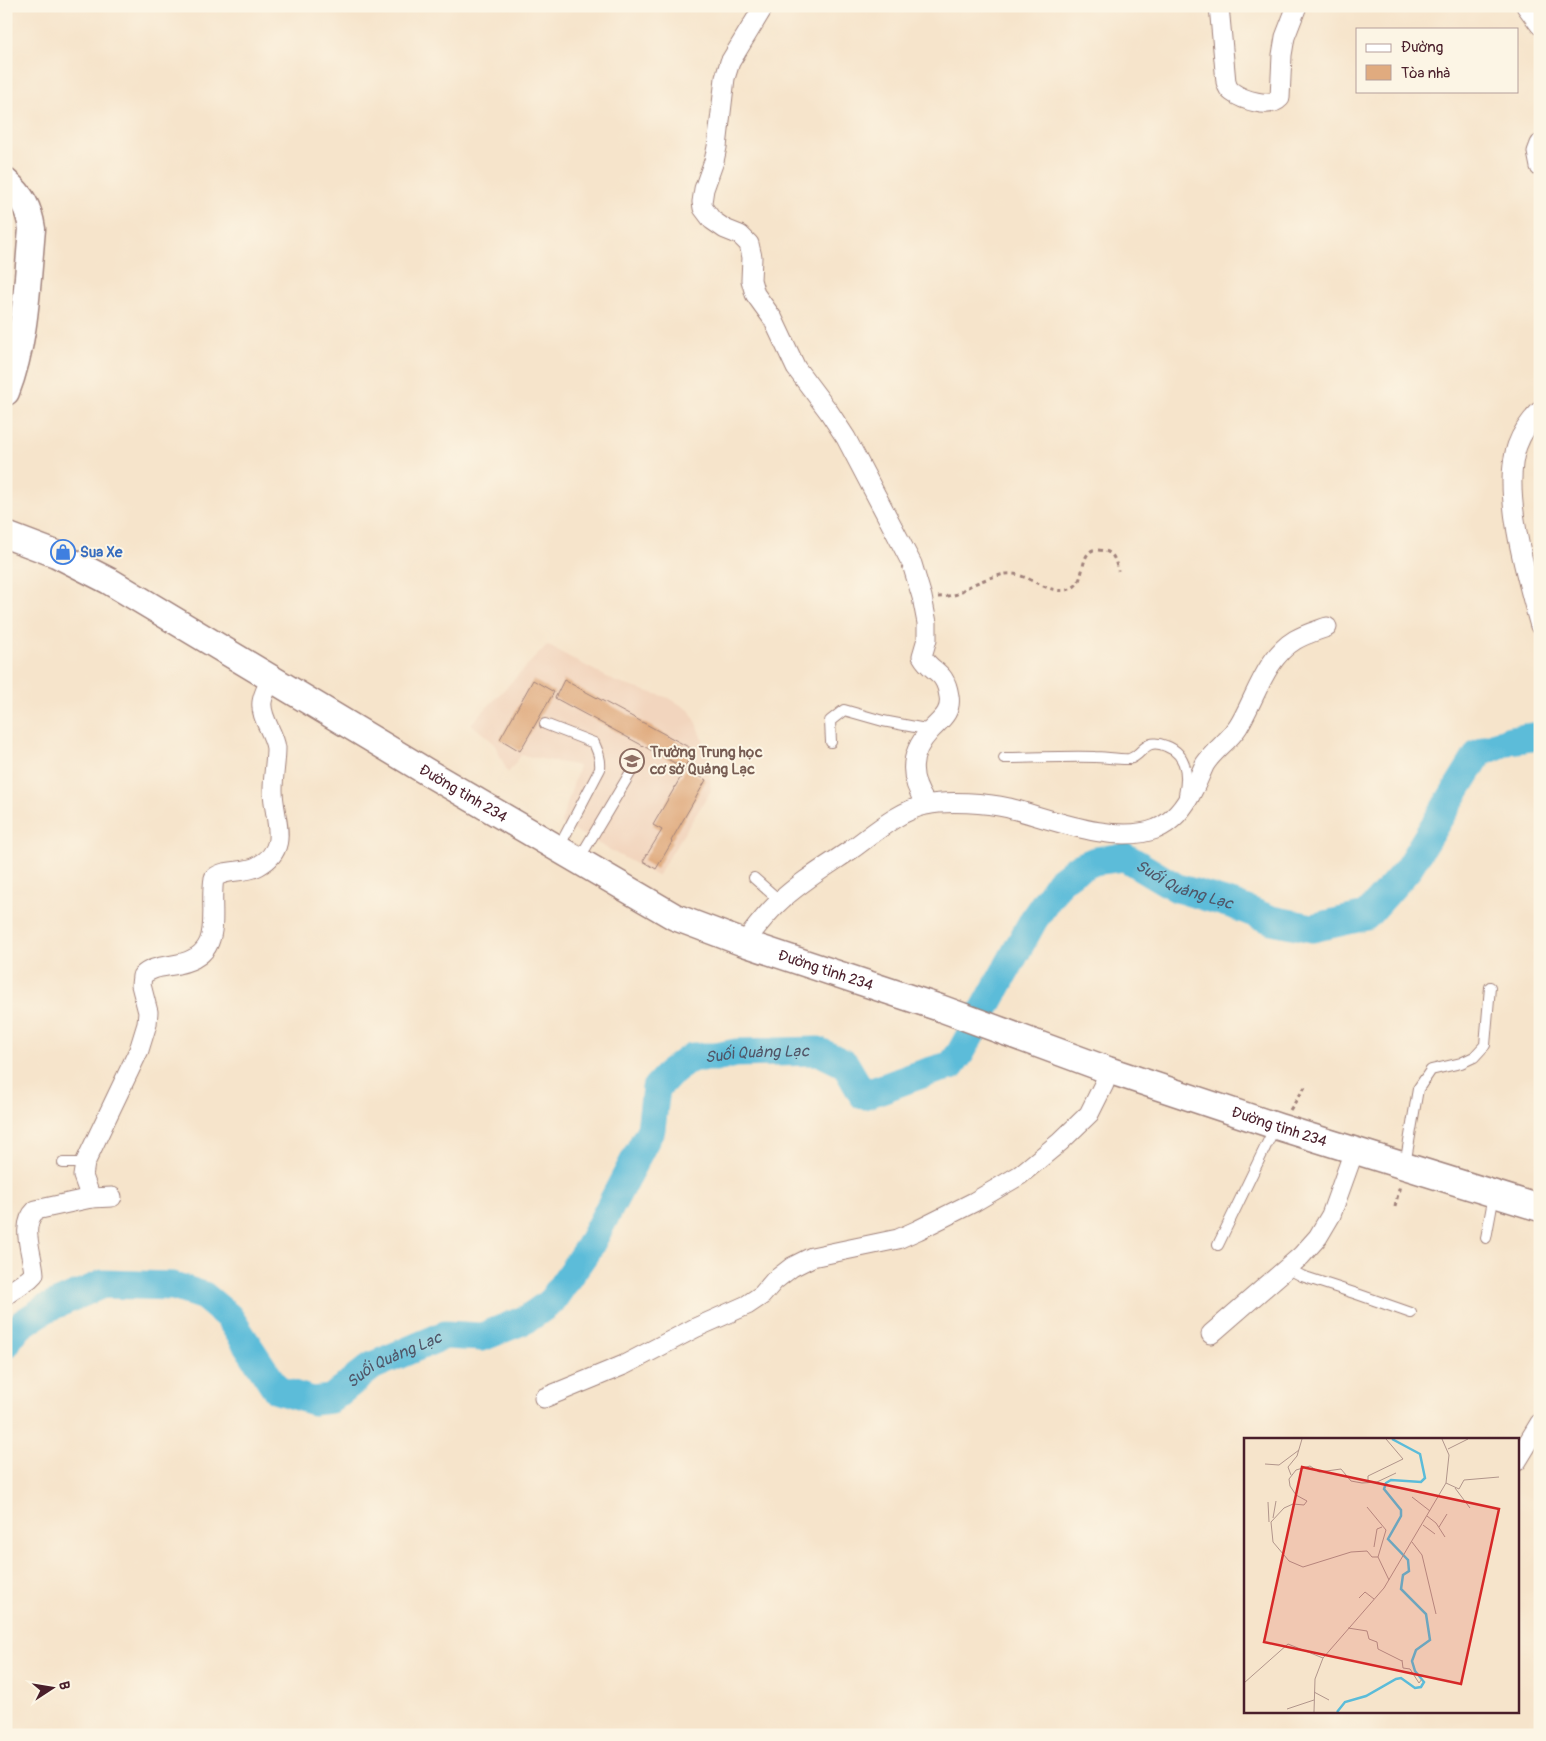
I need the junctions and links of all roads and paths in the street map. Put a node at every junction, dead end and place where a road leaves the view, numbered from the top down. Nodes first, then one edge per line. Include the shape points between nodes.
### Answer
1 (764, 6) edge
2 (1219, 6) edge
3 (1297, 6) edge
4 (1526, 6) edge
5 (1540, 25) edge
6 (1540, 144) edge
7 (1540, 167) edge
8 (6, 182) edge
9 (6, 392) edge
10 (1540, 411) edge
11 (6, 535) edge
12 (1118, 571) dead end
13 (1535, 590) edge
14 (922, 597) junction
15 (1540, 626) edge
16 (1327, 627) dead end
17 (271, 678) junction
18 (546, 724) dead end
19 (931, 730) junction
20 (831, 742) dead end
21 (1004, 758) dead end
22 (632, 770) dead end
23 (926, 804) junction
24 (1181, 808) junction
25 (568, 854) junction
26 (754, 878) dead end
27 (780, 901) junction
28 (744, 943) junction
29 (1490, 987) dead end
30 (1108, 1070) junction
31 (1305, 1087) dead end
32 (1277, 1127) junction
33 (1354, 1151) junction
34 (63, 1163) dead end
35 (85, 1163) junction
36 (1405, 1165) junction
37 (1494, 1194) junction
38 (112, 1197) dead end
39 (91, 1198) junction
40 (1540, 1208) edge
41 (1486, 1238) dead end
42 (1218, 1245) dead end
43 (1287, 1268) junction
44 (6, 1295) edge
45 (1411, 1313) dead end
46 (1211, 1334) dead end
47 (544, 1398) dead end
48 (1540, 1423) edge
49 (1518, 1459) edge

1 - 14 street via 730,62 725,78 718,148 704,189 703,208 712,220 740,235 749,244 755,294 773,319 796,368 846,438 912,564
2 - 3 street via 1228,87 1239,96 1267,104 1280,98 1285,37
4 - 5 street
6 - 7 street via 1537,159
8 - 9 main road via 26,203 32,229 23,330
10 - 13 street via 1517,444 1512,469 1518,541
11 - 17 main road, Đường tỉnh 234 via 81,566
12 - 14 path via 1111,554 1105,550 1093,550 1087,554 1078,582 1069,590 1040,586 1008,574 981,581 954,595
13 - 15 street
14 - 19 street via 928,632 922,656 944,677 950,702 948,712
16 - 24 street via 1295,640 1280,654 1263,678 1239,726 1205,764
17 - 25 main road, Đường tỉnh 234
17 - 35 street via 262,707 276,742 272,792 279,835 276,849 260,866 223,873 214,878 213,927 207,946 201,953 189,961 154,969 142,976 147,1024 139,1050
18 - 25 lane via 594,743 599,752 600,769
19 - 20 lane via 844,710 830,721
19 - 23 street via 919,745 913,760 913,776
21 - 24 lane via 1092,756 1128,760 1145,746 1167,746 1177,754 1186,771
22 - 25 lane
23 - 24 street via 993,805 1121,835 1156,829 1172,820
23 - 27 street via 904,813
25 - 28 main road, Đường tỉnh 234 via 675,917
26 - 27 lane
27 - 28 street
28 - 30 main road, Đường tỉnh 234 via 940,1008
29 - 36 lane via 1485,1045 1468,1060 1431,1070 1418,1089
30 - 32 main road, Đường tỉnh 234
30 - 47 street via 1089,1114 1020,1176 898,1238 812,1257 792,1267 747,1305 624,1365
31 - 32 path
32 - 33 main road, Đường tỉnh 234
32 - 42 lane
33 - 36 main road, Đường tỉnh 234
33 - 43 street via 1330,1215 1318,1237
34 - 35 lane
35 - 39 street via 83,1176
36 - 37 main road, Đường tỉnh 234
37 - 40 main road, Đường tỉnh 234
37 - 41 lane
38 - 39 street
39 - 44 street via 36,1210 32,1214 28,1238 34,1274
43 - 45 lane
43 - 46 street
48 - 49 street

